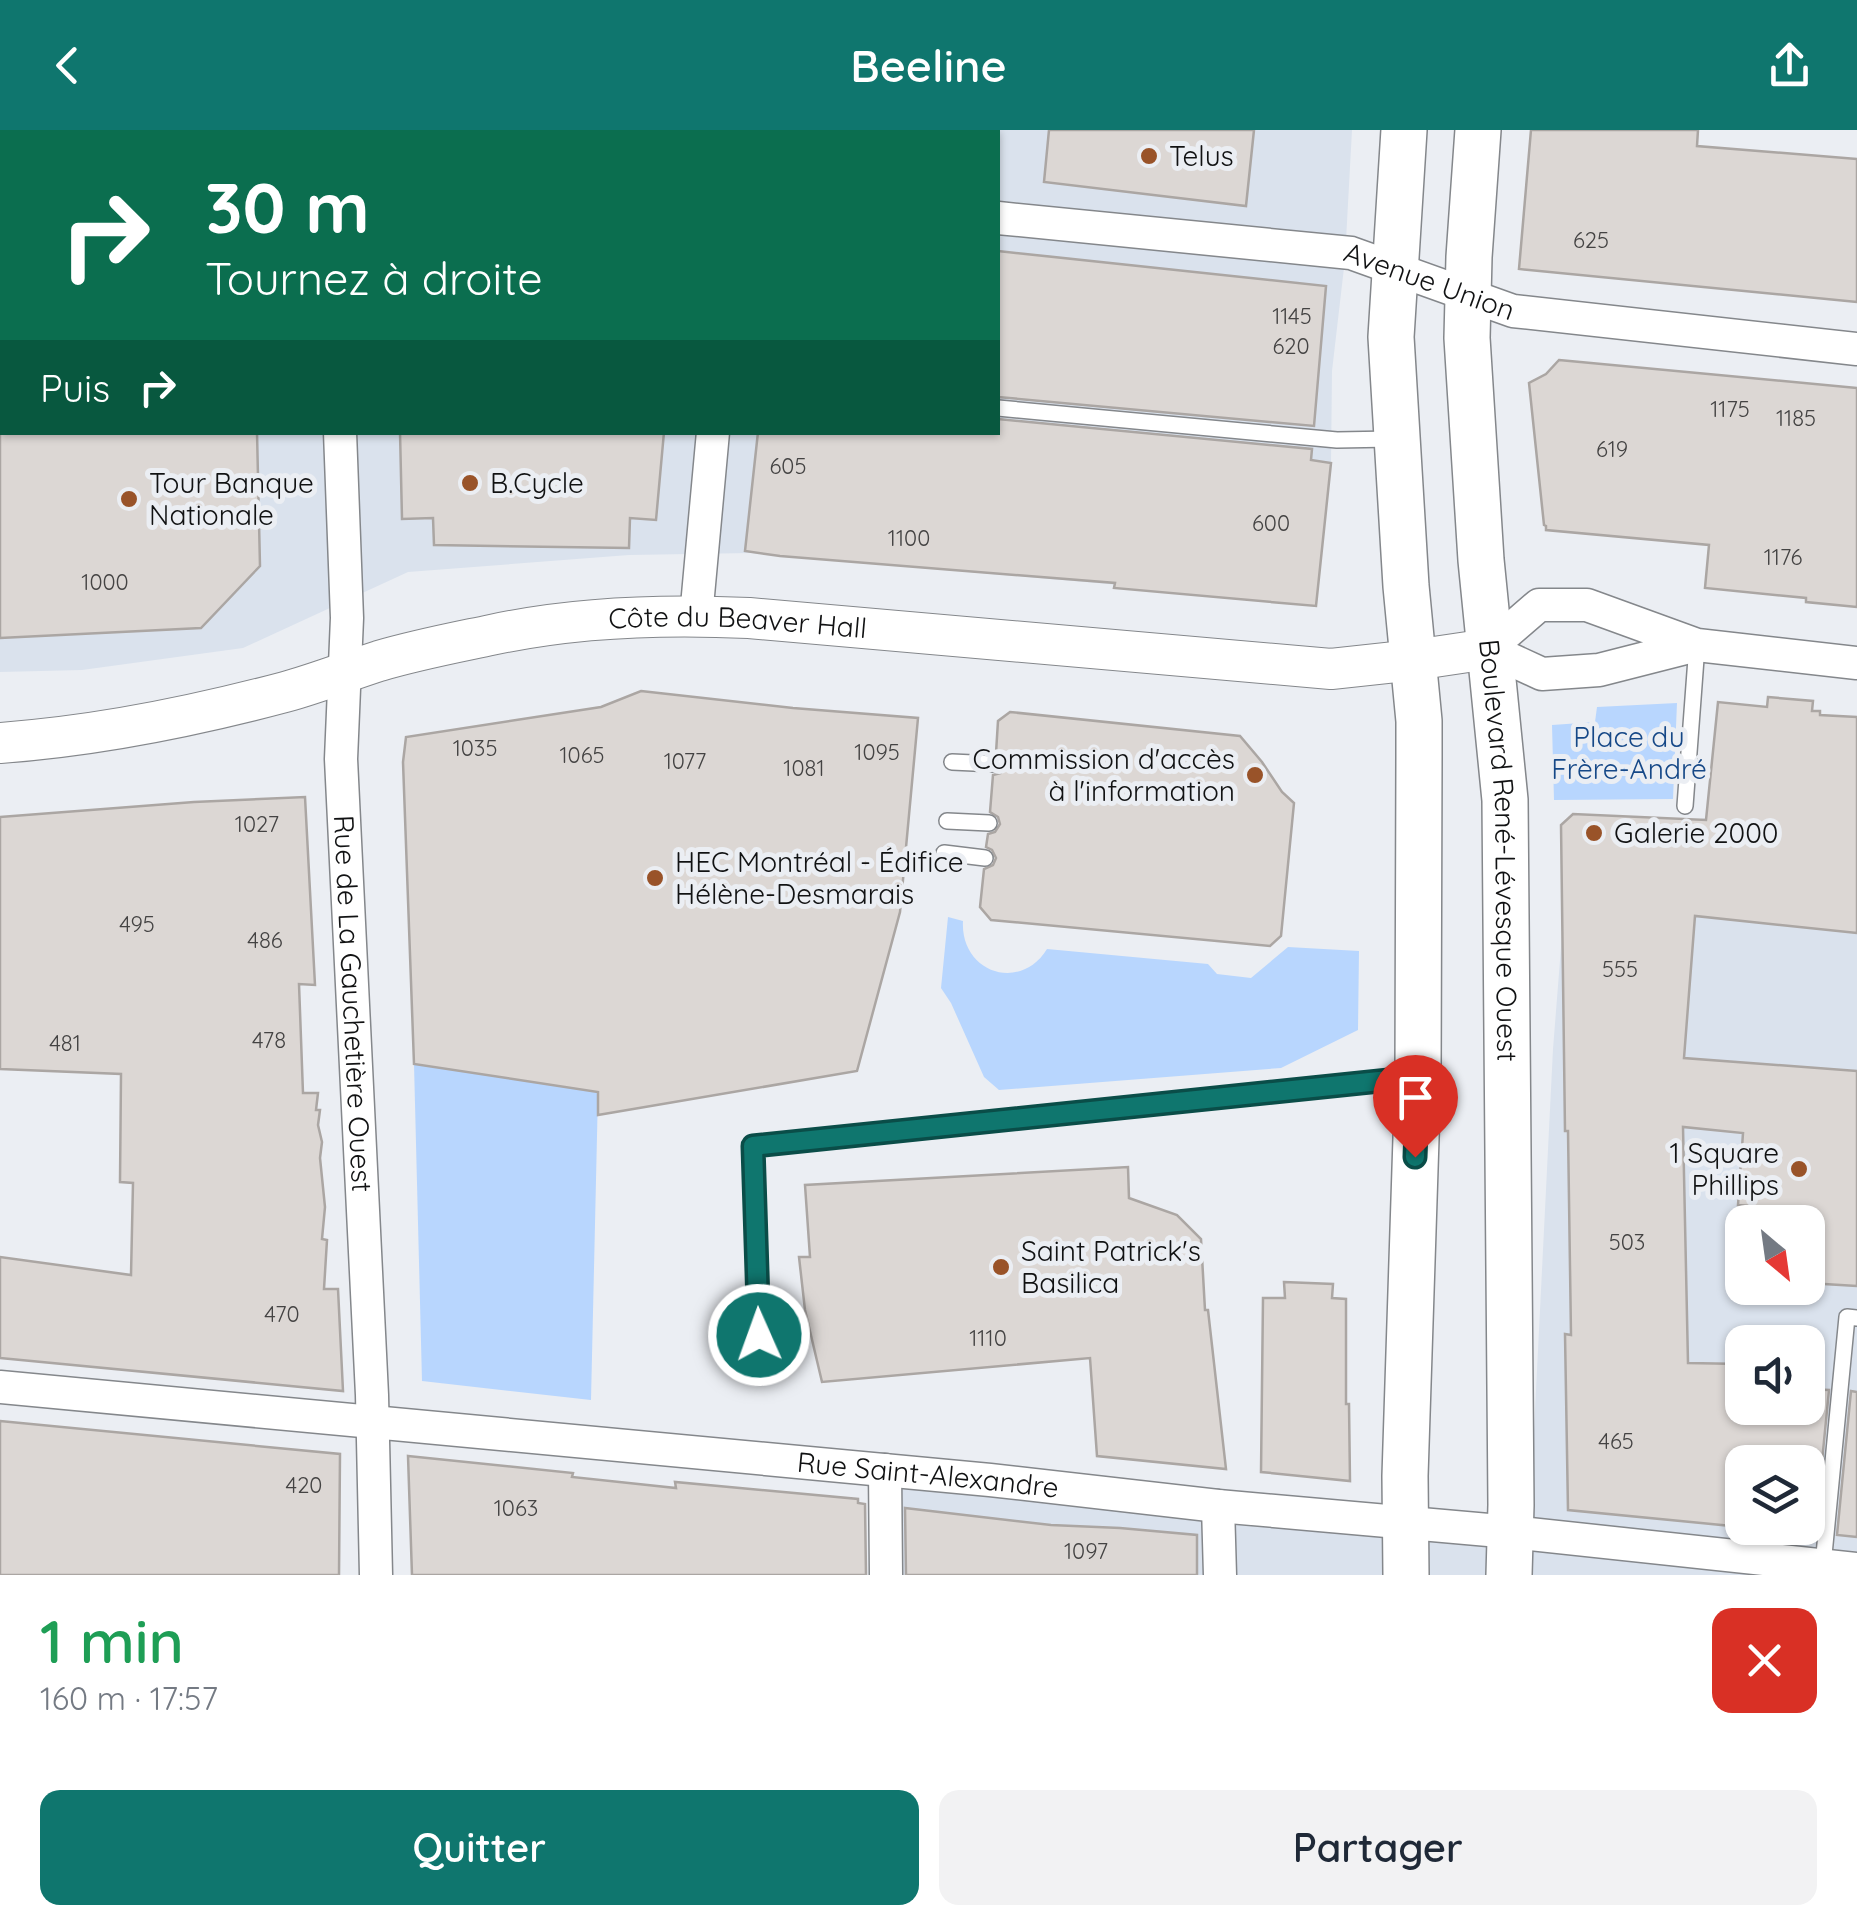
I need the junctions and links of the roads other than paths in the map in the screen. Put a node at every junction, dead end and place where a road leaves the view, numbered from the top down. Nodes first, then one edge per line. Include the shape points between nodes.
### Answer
1 (1404, 130) edge
2 (1478, 130) edge
3 (1000, 218) edge
4 (1394, 268) junction
5 (1467, 296) junction
6 (1857, 349) edge
7 (1000, 408) edge
8 (340, 435) edge
9 (712, 435) edge
10 (1396, 439) junction
11 (696, 617) junction
12 (1697, 645) junction
13 (1488, 649) junction
14 (1414, 660) junction
15 (1857, 663) edge
16 (344, 673) junction
17 (0, 742) edge
18 (952, 762) dead end
19 (994, 764) dead end
20 (1685, 806) dead end
21 (947, 820) dead end
22 (988, 824) dead end
23 (944, 853) dead end
24 (985, 858) dead end
25 (1418, 1077) junction
26 (1852, 1317) edge
27 (760, 1373) dead end
28 (0, 1387) edge
29 (373, 1422) junction
30 (885, 1470) junction
31 (1218, 1506) junction
32 (1406, 1522) junction
33 (1510, 1554) edge
34 (1823, 1565) junction
35 (1857, 1569) edge
36 (376, 1575) edge
37 (886, 1575) edge
38 (1220, 1575) edge
39 (1406, 1575) edge

1 - 4 main road
2 - 5 main road, Boulevard René-Lévesque Ouest
3 - 4 street, Avenue Union via 1351,253
4 - 5 street, Avenue Union
4 - 10 main road
5 - 6 street, Avenue Union via 1513,311
5 - 13 main road, Boulevard René-Lévesque Ouest
7 - 10 lane via 1337,440
8 - 16 street, Rue de La Gauchetière Ouest
9 - 11 street
10 - 14 main road
11 - 14 street, Côte du Beaver Hall via 1330,669
11 - 16 street, Côte du Beaver Hall via 535,627
12 - 13 street via 1600,670 1542,674
12 - 13 street via 1587,605 1539,605
12 - 15 street
12 - 20 lane
13 - 14 street, Côte du Beaver Hall
13 - 33 main road, Boulevard René-Lévesque Ouest via 1505,800
14 - 25 main road via 1420,736
16 - 17 street, Côte du Beaver Hall via 154,723
16 - 29 street, Rue de La Gauchetière Ouest via 341,760
18 - 19 lane
21 - 22 lane
23 - 24 lane
25 - 27 lane via 753,1146
25 - 32 main road
26 - 34 lane
28 - 29 street, Rue Saint-Alexandre
29 - 30 street, Rue Saint-Alexandre
29 - 36 street, Rue de La Gauchetière Ouest
30 - 31 street, Rue Saint-Alexandre
30 - 37 street
31 - 32 street, Rue Saint-Alexandre
31 - 38 street
32 - 33 street, Rue Saint-Alexandre
32 - 39 main road
33 - 34 street, Rue Saint-Alexandre
34 - 35 street, Rue Saint-Alexandre

